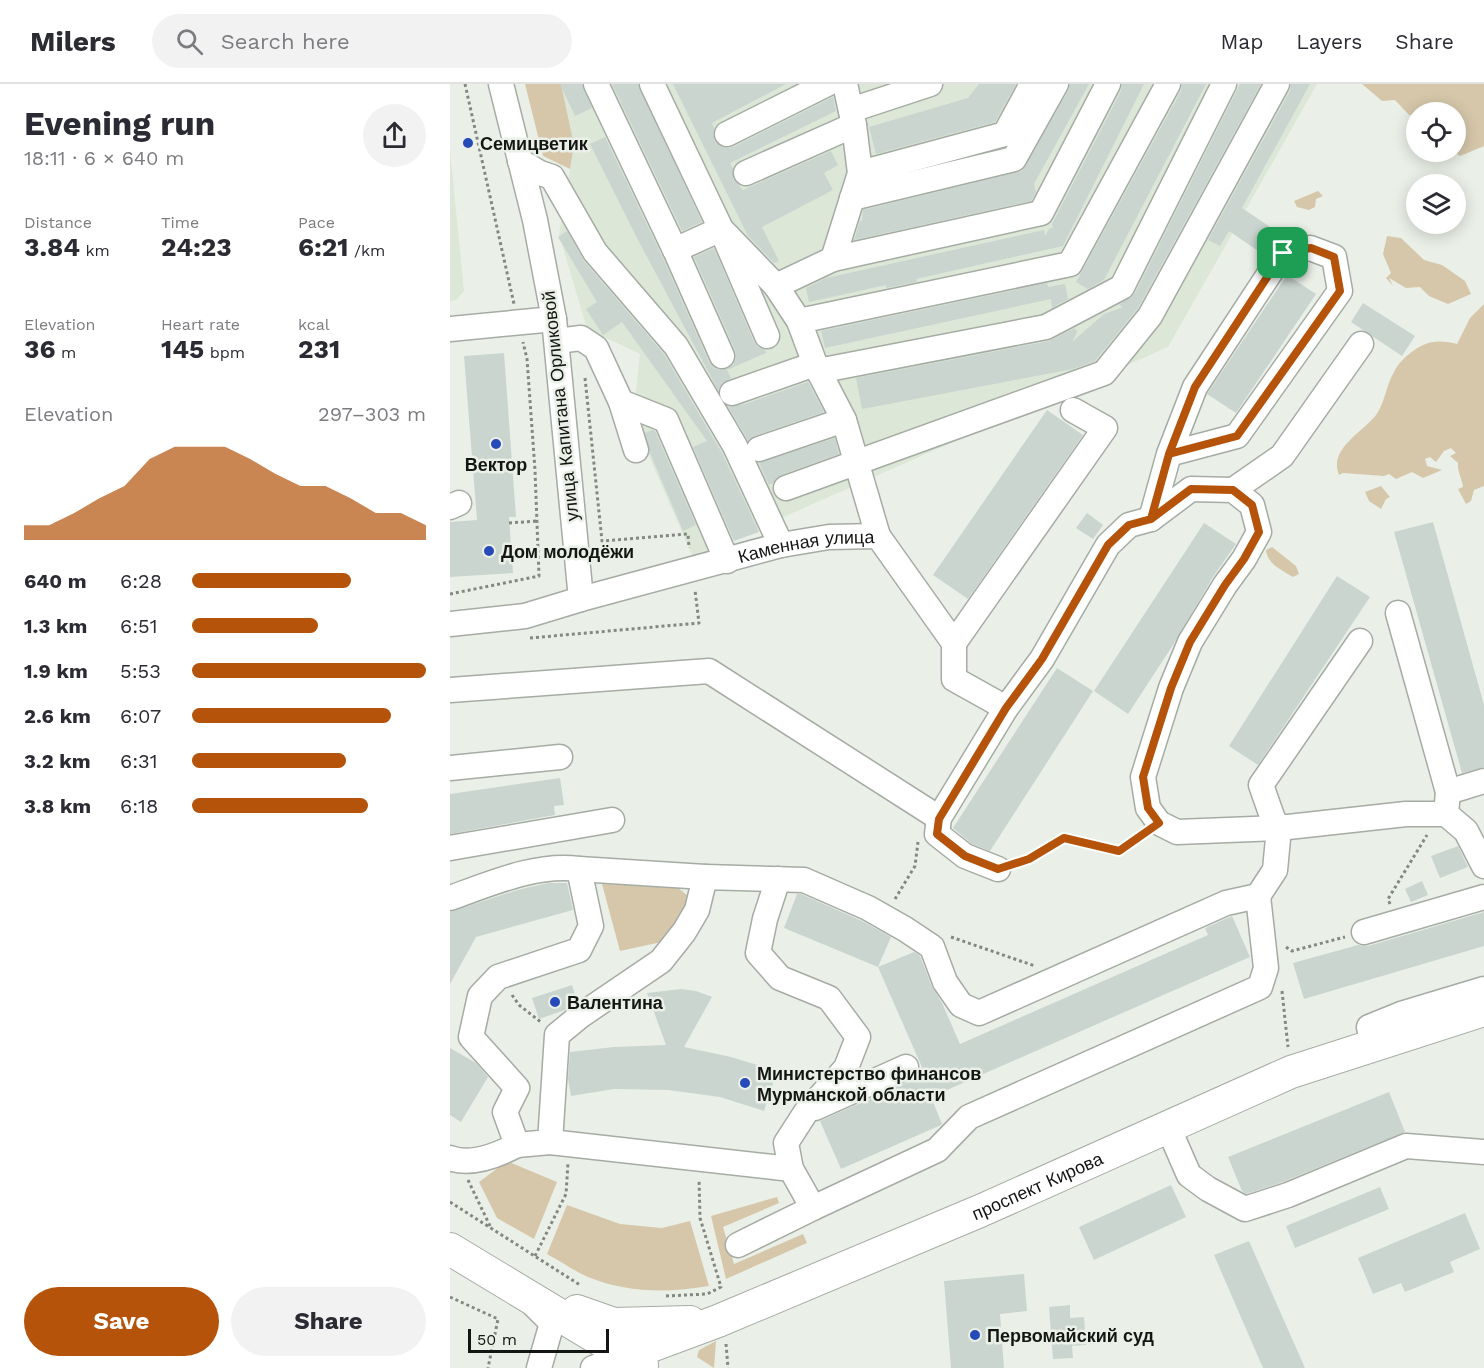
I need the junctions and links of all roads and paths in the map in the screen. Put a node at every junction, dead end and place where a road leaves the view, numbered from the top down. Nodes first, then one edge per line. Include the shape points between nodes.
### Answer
1 (465, 84) edge
2 (501, 84) edge
3 (596, 84) edge
4 (652, 84) edge
5 (827, 84) edge
6 (845, 84) edge
7 (930, 84) edge
8 (1032, 84) edge
9 (1056, 84) edge
10 (1108, 84) edge
11 (1168, 84) edge
12 (1224, 84) edge
13 (1277, 84) edge
14 (853, 117) junction
15 (727, 134) dead end
16 (520, 161) junction
17 (747, 173) dead end
18 (860, 173) junction
19 (852, 198) junction
20 (721, 229) junction
21 (675, 250) junction
22 (833, 259) junction
23 (776, 286) junction
24 (799, 321) junction
25 (518, 323) junction
26 (450, 330) edge
27 (564, 333) junction
28 (767, 336) dead end
29 (1361, 344) dead end
30 (722, 356) dead end
31 (816, 368) junction
32 (732, 393) dead end
33 (621, 402) junction
34 (1073, 410) dead end
35 (844, 420) junction
36 (636, 450) dead end
37 (759, 450) dead end
38 (1169, 454) junction
39 (856, 463) junction
40 (786, 488) dead end
41 (1233, 490) junction
42 (1151, 519) junction
43 (537, 521) junction
44 (509, 523) dead end
45 (878, 536) junction
46 (781, 546) junction
47 (727, 561) junction
48 (692, 568) junction
49 (450, 594) edge
50 (581, 598) junction
51 (1398, 614) dead end
52 (450, 624) edge
53 (525, 638) dead end
54 (1360, 642) dead end
55 (954, 643) junction
56 (450, 690) edge
57 (1006, 708) junction
58 (560, 758) dead end
59 (450, 768) edge
60 (1484, 781) edge
61 (1442, 810) junction
62 (612, 820) dead end
63 (1159, 823) junction
64 (931, 826) junction
65 (1279, 828) junction
66 (450, 848) edge
67 (1484, 866) edge
68 (579, 869) junction
69 (998, 869) joint
70 (705, 877) junction
71 (778, 879) junction
72 (1258, 896) junction
73 (1484, 897) edge
74 (450, 898) edge
75 (891, 906) dead end
76 (1396, 922) junction
77 (1364, 932) joint
78 (932, 947) junction
79 (1292, 951) dead end
80 (1062, 975) junction
81 (1281, 987) dead end
82 (1484, 989) edge
83 (519, 1005) dead end
84 (1484, 1010) edge
85 (557, 1035) junction
86 (1373, 1045) junction
87 (906, 1067) dead end
88 (1291, 1072) junction
89 (806, 1112) junction
90 (1168, 1127) junction
91 (560, 1143) junction
92 (517, 1145) junction
93 (1484, 1152) edge
94 (698, 1158) junction
95 (455, 1160) edge
96 (791, 1168) junction
97 (450, 1202) edge
98 (813, 1208) junction
99 (490, 1227) junction
100 (738, 1245) dead end
101 (450, 1249) edge
102 (535, 1256) junction
103 (582, 1287) dead end
104 (516, 1288) junction
105 (660, 1296) dead end
106 (450, 1297) edge
107 (722, 1331) junction
108 (636, 1362) edge
109 (488, 1368) edge
110 (539, 1368) edge
111 (593, 1368) edge
112 (728, 1368) edge

1 - 25 path
2 - 16 street, улица Капитана Орликовой
3 - 21 street
4 - 20 street
5 - 15 street
6 - 14 street
7 - 14 street
8 - 18 street via 1005,134
9 - 19 street via 1014,159
10 - 22 street via 1041,213
11 - 24 street via 1070,264
12 - 31 street via 1122,287 1046,327
13 - 39 street via 1150,316 1104,373
14 - 17 street
14 - 18 street
16 - 27 street, улица Капитана Орликовой
16 - 46 street via 552,177 595,252 676,346 735,447
18 - 19 street
19 - 22 street
20 - 21 street
20 - 23 street
20 - 28 street
21 - 30 street
22 - 23 street
23 - 24 street
24 - 31 street
25 - 26 street
25 - 27 street
25 - 43 path via 527,359
27 - 33 street via 596,348
27 - 48 path via 602,542 688,534
27 - 50 street, улица Капитана Орликовой
29 - 41 street via 1282,456
31 - 32 street
31 - 35 street
33 - 36 street
33 - 47 street via 666,420
34 - 55 street via 1105,428
35 - 37 street
35 - 39 street
38 - 38 street via 1195,387 1283,253 1311,248 1334,257 1340,291 1237,436
38 - 42 street
39 - 40 street
39 - 45 street
41 - 42 street via 1191,489
41 - 63 street via 1252,505 1259,532 1190,642 1171,688 1143,777 1148,808
42 - 57 street via 1129,525 1108,545 1042,659
43 - 44 path
43 - 49 path via 539,576
45 - 46 street, Каменная улица via 829,537
45 - 55 street, Каменная улица
46 - 47 street, Каменная улица
47 - 48 street, Каменная улица
48 - 50 street, Каменная улица
48 - 53 path via 699,623
50 - 52 street via 525,616
51 - 61 street
54 - 65 street via 1261,785
55 - 57 street via 954,679
56 - 64 street via 710,671
57 - 64 street
58 - 59 street
60 - 61 street
61 - 65 street
61 - 67 street via 1466,831
61 - 76 path via 1388,899
62 - 66 street
63 - 65 street via 1177,832
63 - 69 path via 1119,851 1064,838 1029,859
64 - 69 street via 965,856
64 - 75 path via 917,844 915,866
65 - 72 street via 1275,870
68 - 70 street
68 - 74 street via 539,870
68 - 92 street via 591,926 579,950 498,977 480,996 475,1017 471,1037 517,1088 505,1112
70 - 71 street
70 - 85 street via 697,910 661,961
71 - 78 street via 804,880 868,908
71 - 89 street via 758,953 780,978 829,998 858,1037 846,1068
72 - 80 street via 1226,903
72 - 98 street via 1266,968 1260,987 969,1117 938,1150
73 - 76 street
76 - 77 street
77 - 79 path
78 - 80 path via 949,936
78 - 80 street via 945,982 961,1005 979,1012
81 - 88 path
82 - 86 street via 1369,1027
83 - 85 path
84 - 86 main road, проспект Кирова
85 - 91 street
86 - 88 main road, проспект Кирова
87 - 89 street
88 - 90 main road, проспект Кирова
89 - 96 street via 786,1143
90 - 93 street via 1189,1175 1245,1209 1406,1146
90 - 107 main road, проспект Кирова
91 - 92 street
91 - 94 street
91 - 102 path via 566,1194
92 - 95 street via 489,1157
94 - 96 street
94 - 105 path via 700,1218 721,1287 707,1293
95 - 99 path
96 - 98 street
97 - 99 path
98 - 100 street
99 - 102 path
101 - 104 main road
102 - 103 path
104 - 107 main road via 614,1324
104 - 108 main road
104 - 110 street via 552,1323
106 - 109 path via 498,1319
107 - 108 main road, проспект Кирова
107 - 112 path
108 - 111 street, проспект Кирова

